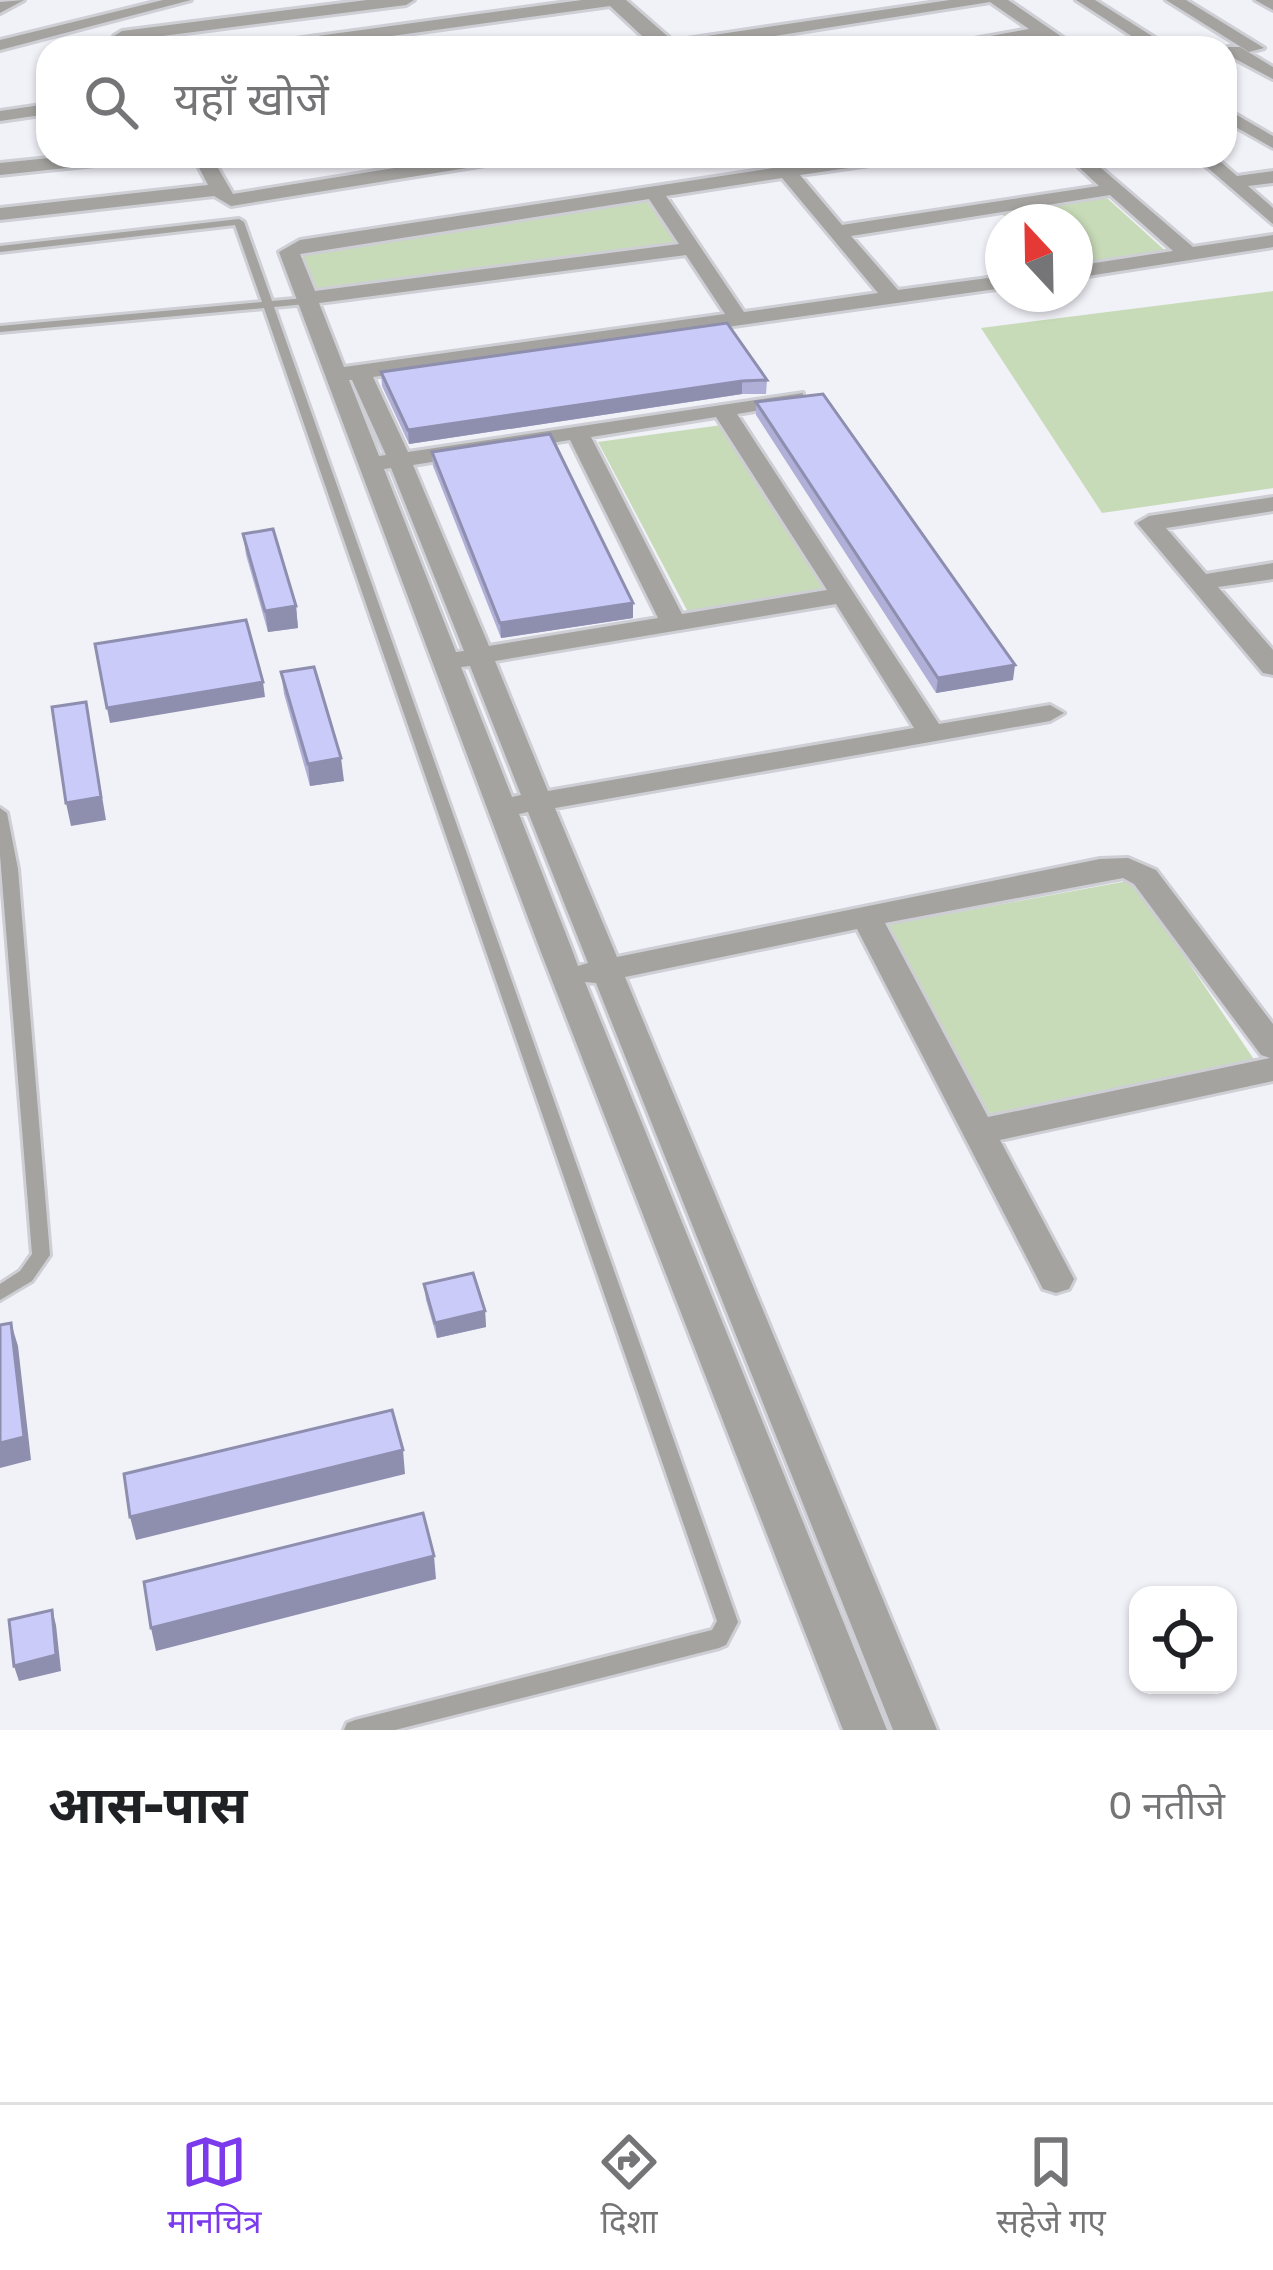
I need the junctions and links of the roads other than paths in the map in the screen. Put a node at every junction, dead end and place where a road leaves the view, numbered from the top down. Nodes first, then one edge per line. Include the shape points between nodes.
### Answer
1 (16, 0) edge
2 (98, 0) edge
3 (183, 0) edge
4 (406, 0) edge
5 (616, 0) edge
6 (983, 0) edge
7 (997, 0) edge
8 (1084, 0) edge
9 (1174, 0) edge
10 (1263, 0) edge
11 (375, 4) junction
12 (1273, 5) edge
13 (0, 8) edge
14 (112, 19) junction
15 (394, 31) junction
16 (1043, 32) junction
17 (39, 36) edge
18 (122, 36) edge
19 (171, 36) edge
20 (384, 36) edge
21 (655, 36) edge
22 (747, 36) edge
23 (1016, 36) edge
24 (1050, 36) edge
25 (1142, 36) edge
26 (36, 37) edge
27 (0, 45) edge
28 (1264, 47) edge
29 (1237, 56) edge
30 (36, 57) edge
31 (0, 62) edge
32 (1273, 74) edge
33 (36, 112) edge
34 (0, 116) edge
35 (1237, 121) edge
36 (36, 122) edge
37 (0, 126) edge
38 (1272, 143) edge
39 (1248, 147) dead end
40 (36, 165) edge
41 (210, 168) edge
42 (425, 168) edge
43 (800, 168) edge
44 (1090, 168) edge
45 (1217, 168) edge
46 (0, 169) edge
47 (785, 170) junction
48 (1273, 177) edge
49 (1234, 182) junction
50 (652, 189) junction
51 (1114, 189) junction
52 (220, 190) junction
53 (0, 214) edge
54 (1273, 218) edge
55 (839, 232) junction
56 (1273, 241) edge
57 (695, 248) junction
58 (0, 249) edge
59 (1191, 256) junction
60 (1093, 270) edge
61 (985, 283) edge
62 (892, 296) junction
63 (305, 300) junction
64 (268, 304) junction
65 (738, 318) junction
66 (0, 329) edge
67 (346, 374) junction
68 (801, 397) edge
69 (724, 411) junction
70 (577, 432) junction
71 (387, 462) junction
72 (1273, 504) edge
73 (1273, 571) edge
74 (1201, 583) junction
75 (840, 596) junction
76 (674, 625) junction
77 (1273, 626) edge
78 (1242, 630) junction
79 (463, 659) junction
80 (1273, 667) edge
81 (1051, 713) dead end
82 (932, 734) junction
83 (538, 802) junction
84 (502, 808) junction
85 (0, 813) edge
86 (5, 870) edge
87 (867, 918) junction
88 (606, 970) junction
89 (567, 978) junction
90 (1273, 1047) edge
91 (1273, 1069) edge
92 (980, 1132) junction
93 (1056, 1279) dead end
94 (0, 1293) edge
95 (355, 1730) edge
96 (865, 1730) edge
97 (915, 1730) edge

1 - 13 street
2 - 14 street
3 - 14 street
4 - 11 street
5 - 15 street
5 - 21 street
6 - 22 street
7 - 16 street
8 - 25 street
9 - 28 street
10 - 12 street
11 - 15 street
11 - 19 street
14 - 17 street
14 - 18 street
15 - 20 street
16 - 23 street
16 - 24 street
26 - 27 street
29 - 32 street
30 - 31 street
33 - 34 street
35 - 38 street
36 - 37 street
38 - 39 street
40 - 46 street
41 - 52 street
42 - 52 street via 237,200
43 - 47 street
44 - 51 street
45 - 49 street
47 - 50 street
47 - 55 street
48 - 49 street
49 - 54 street
50 - 57 street
50 - 63 street via 295,248 289,252
51 - 55 street
51 - 59 street
52 - 53 street
55 - 62 street
56 - 59 street
57 - 63 street
57 - 65 street
58 - 64 lane via 238,222
59 - 60 street
61 - 62 street
62 - 65 street
63 - 64 lane
63 - 67 street
64 - 66 lane
64 - 95 lane via 728,1622 719,1638
65 - 67 street
67 - 71 street
68 - 69 street
69 - 70 street
69 - 75 street
70 - 71 street
70 - 76 street
71 - 79 street
72 - 74 street via 1142,514
73 - 74 street
74 - 78 street
75 - 76 street
75 - 82 street
76 - 79 street
77 - 78 street
78 - 80 street
79 - 83 street
79 - 84 street
81 - 82 street
82 - 83 street
83 - 84 street
83 - 88 street
84 - 89 street
85 - 86 lane
86 - 94 lane via 41,1255
87 - 88 street
87 - 90 street via 1127,868 1144,877
87 - 92 street
88 - 89 street
88 - 97 street
89 - 96 street
91 - 92 street
92 - 93 street

